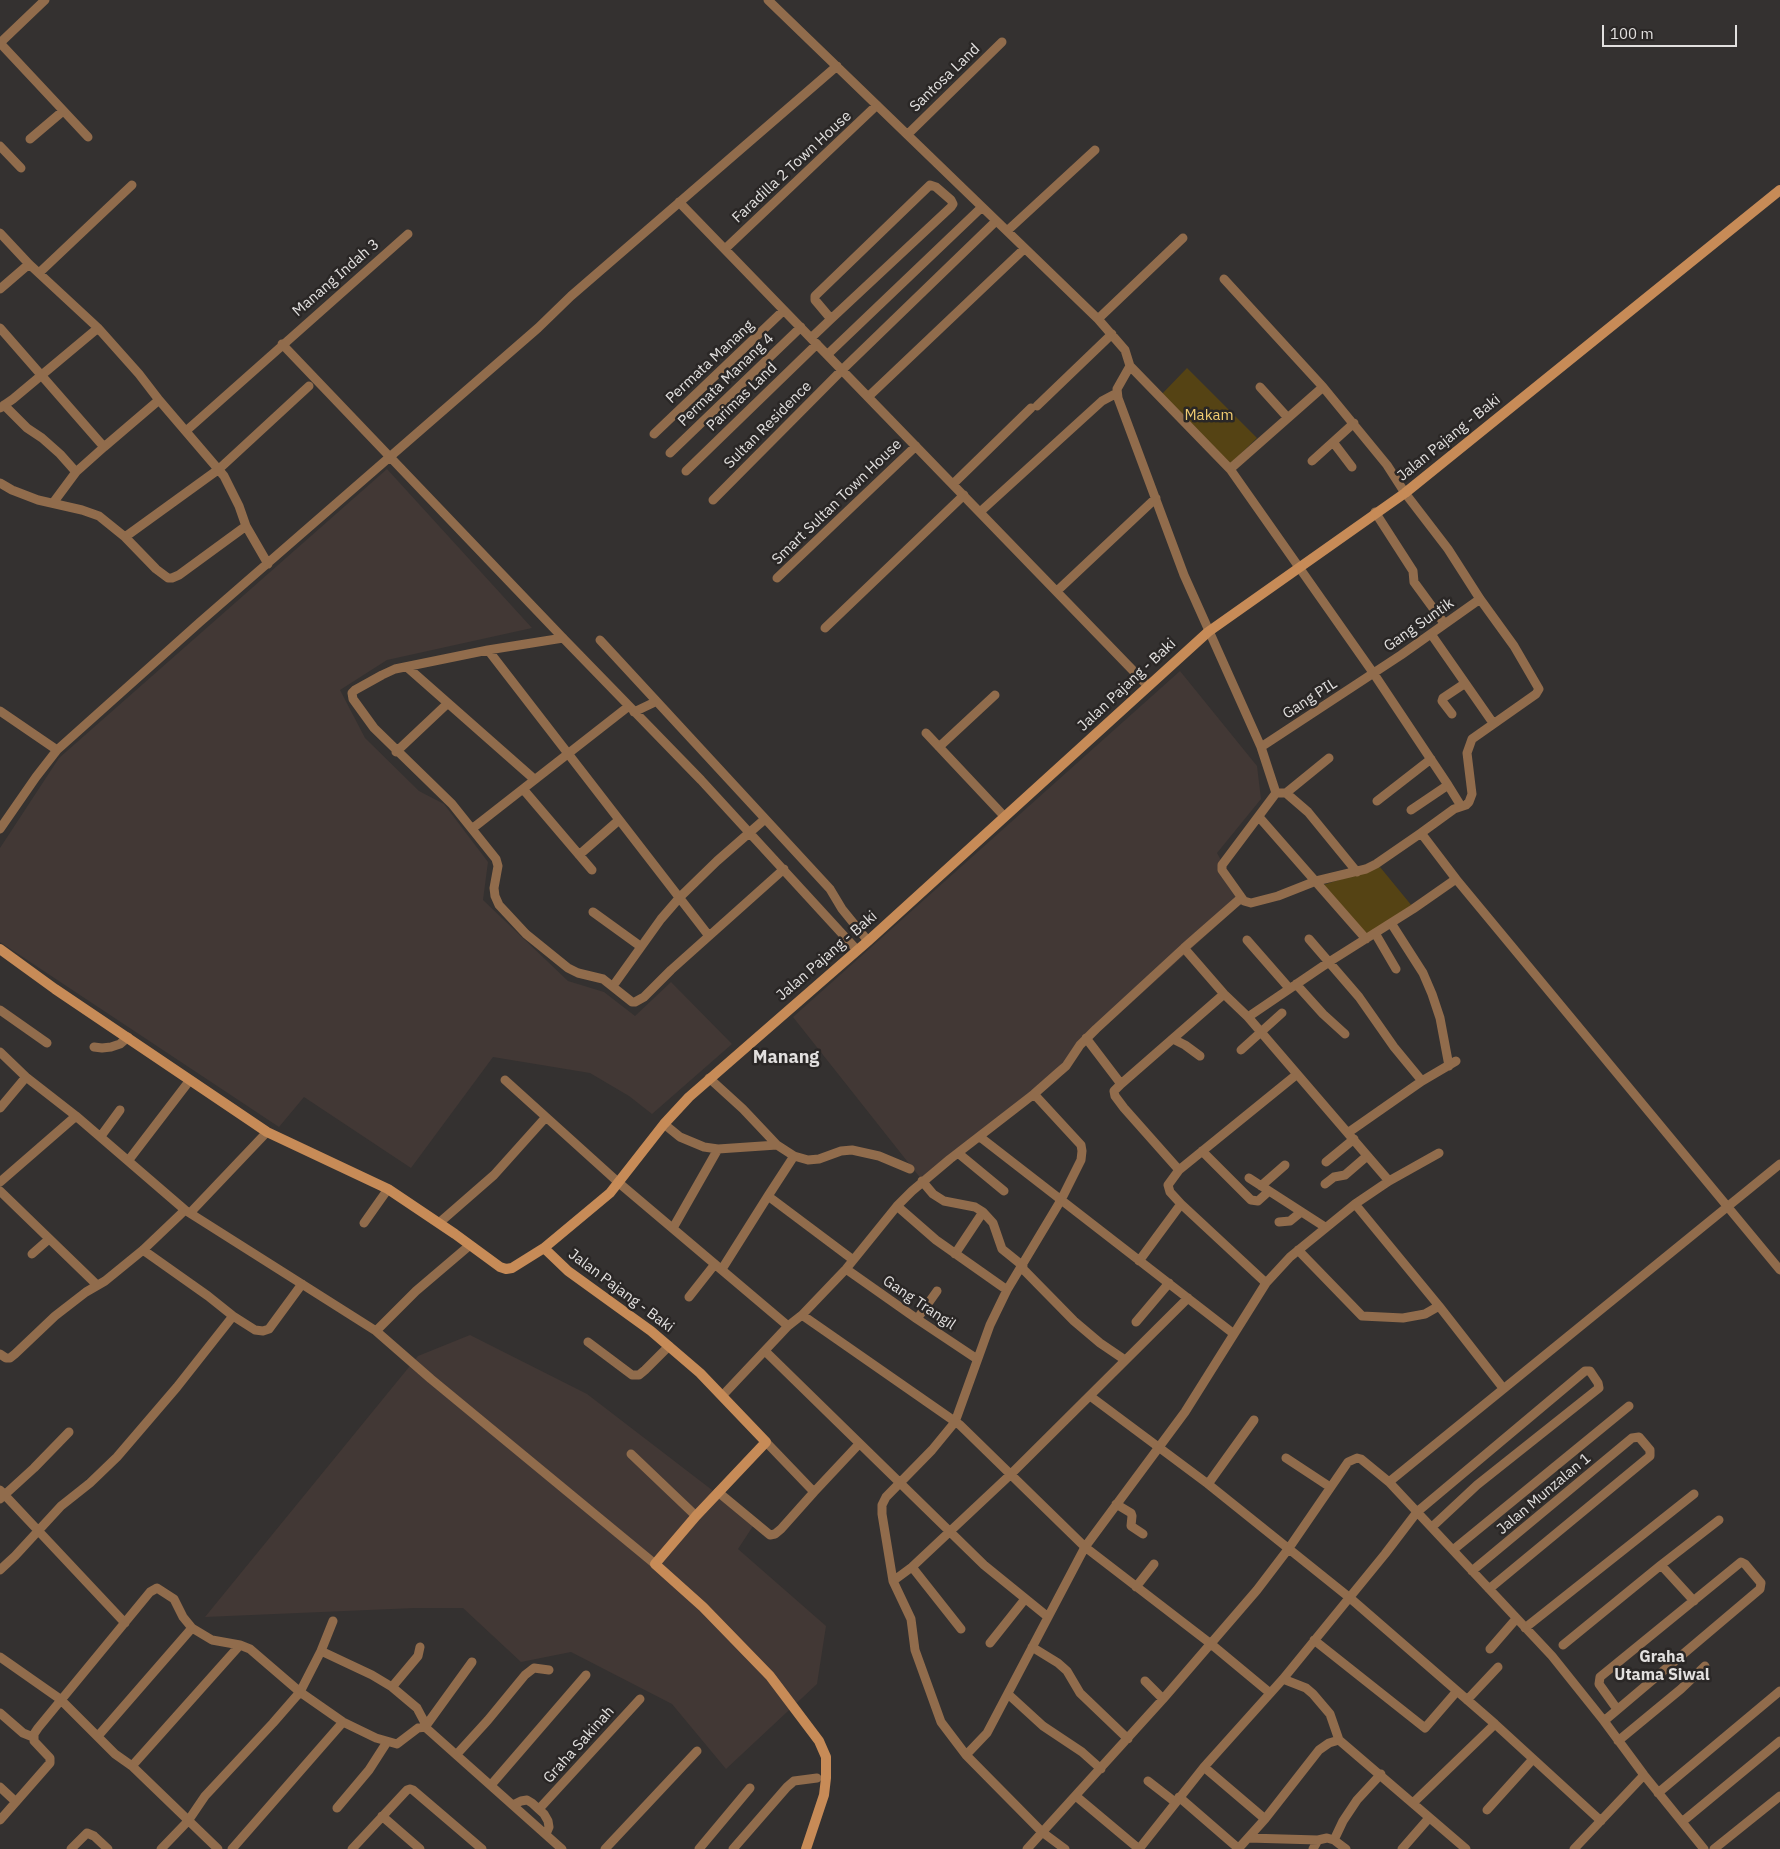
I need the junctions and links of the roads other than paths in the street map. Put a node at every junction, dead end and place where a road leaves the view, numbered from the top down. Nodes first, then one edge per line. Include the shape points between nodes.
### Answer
1 (45, 0) edge
2 (768, 0) edge
3 (1002, 42) dead end
4 (0, 43) edge
5 (837, 66) junction
6 (877, 105) junction
7 (63, 111) junction
8 (908, 134) junction
9 (88, 137) dead end
10 (30, 140) dead end
11 (0, 146) edge
12 (1095, 150) dead end
13 (21, 168) dead end
14 (132, 185) dead end
15 (1780, 190) edge
16 (679, 202) junction
17 (982, 207) junction
18 (996, 221) junction
19 (1007, 231) junction
20 (0, 233) edge
21 (408, 234) dead end
22 (1183, 238) dead end
23 (725, 249) junction
24 (1024, 249) junction
25 (29, 264) junction
26 (39, 272) junction
27 (1224, 279) dead end
28 (0, 288) edge
29 (784, 310) junction
30 (832, 319) junction
31 (1098, 319) junction
32 (801, 327) junction
33 (0, 328) edge
34 (98, 328) junction
35 (1112, 334) junction
36 (814, 341) junction
37 (282, 344) junction
38 (827, 354) junction
39 (1130, 366) junction
40 (842, 370) junction
41 (42, 375) junction
42 (308, 386) dead end
43 (1260, 387) dead end
44 (1323, 387) junction
45 (1117, 393) junction
46 (868, 397) junction
47 (160, 400) junction
48 (2, 406) edge
49 (1288, 418) junction
50 (1354, 423) junction
51 (186, 431) junction
52 (654, 434) dead end
53 (1333, 442) junction
54 (916, 446) junction
55 (104, 447) junction
56 (670, 452) dead end
57 (391, 457) junction
58 (1312, 461) dead end
59 (1352, 466) dead end
60 (219, 469) junction
61 (1230, 469) junction
62 (686, 470) dead end
63 (76, 472) junction
64 (0, 483) edge
65 (953, 484) junction
66 (1408, 490) junction
67 (964, 495) junction
68 (1156, 498) junction
69 (712, 500) dead end
70 (53, 503) junction
71 (980, 512) junction
72 (1375, 512) junction
73 (246, 526) junction
74 (125, 537) junction
75 (268, 564) junction
76 (1299, 567) junction
77 (777, 578) dead end
78 (1057, 591) junction
79 (1480, 599) junction
80 (1444, 623) junction
81 (825, 628) dead end
82 (1208, 632) junction
83 (1431, 634) junction
84 (563, 638) junction
85 (600, 640) dead end
86 (488, 650) junction
87 (407, 666) junction
88 (1374, 674) junction
89 (1464, 684) junction
90 (1148, 686) junction
91 (995, 695) dead end
92 (655, 702) junction
93 (448, 703) junction
94 (632, 709) junction
95 (0, 711) edge
96 (1452, 714) dead end
97 (1493, 723) junction
98 (926, 733) dead end
99 (939, 747) junction
100 (1261, 747) junction
101 (57, 750) junction
102 (396, 752) junction
103 (568, 752) junction
104 (1329, 758) dead end
105 (1431, 759) junction
106 (534, 779) junction
107 (1448, 785) junction
108 (523, 788) junction
109 (1276, 793) junction
110 (1286, 793) junction
111 (1377, 801) dead end
112 (1460, 806) junction
113 (1412, 810) dead end
114 (1004, 816) junction
115 (1259, 817) junction
116 (765, 819) junction
117 (619, 820) junction
118 (473, 828) junction
119 (0, 829) edge
120 (750, 832) junction
121 (1420, 833) junction
122 (579, 855) junction
123 (784, 869) junction
124 (592, 870) dead end
125 (1356, 872) junction
126 (1456, 879) junction
127 (1316, 882) junction
128 (680, 897) junction
129 (1241, 898) junction
130 (594, 912) dead end
131 (1391, 924) junction
132 (1375, 933) junction
133 (709, 936) junction
134 (1309, 939) dead end
135 (1366, 939) junction
136 (1247, 940) dead end
137 (868, 941) junction
138 (640, 946) junction
139 (1184, 948) junction
140 (0, 949) edge
141 (857, 950) junction
142 (1329, 962) junction
143 (1396, 969) dead end
144 (613, 986) junction
145 (1292, 986) junction
146 (1224, 994) junction
147 (0, 1010) edge
148 (1282, 1013) dead end
149 (1248, 1017) junction
150 (1259, 1032) junction
151 (1346, 1034) dead end
152 (128, 1037) junction
153 (1086, 1038) junction
154 (1173, 1039) junction
155 (47, 1044) dead end
156 (94, 1047) dead end
157 (1241, 1050) dead end
158 (0, 1052) edge
159 (1200, 1056) dead end
160 (1296, 1075) junction
161 (26, 1077) junction
162 (710, 1078) junction
163 (190, 1080) junction
164 (505, 1080) dead end
165 (1422, 1082) junction
166 (1121, 1084) junction
167 (1034, 1094) junction
168 (0, 1108) edge
169 (120, 1110) dead end
170 (76, 1116) junction
171 (546, 1117) junction
172 (664, 1124) junction
173 (267, 1132) junction
174 (101, 1136) junction
175 (1351, 1136) junction
176 (980, 1137) junction
177 (776, 1145) junction
178 (718, 1149) junction
179 (1202, 1151) junction
180 (958, 1153) junction
181 (1439, 1153) dead end
182 (794, 1156) junction
183 (1367, 1156) junction
184 (128, 1161) junction
185 (1326, 1162) dead end
186 (1780, 1164) edge
187 (1285, 1165) dead end
188 (910, 1169) dead end
189 (1179, 1170) junction
190 (1249, 1178) dead end
191 (922, 1181) junction
192 (1389, 1181) junction
193 (0, 1182) edge
194 (619, 1183) junction
195 (1325, 1184) dead end
196 (1265, 1188) junction
197 (388, 1189) junction
198 (0, 1191) edge
199 (1004, 1191) dead end
200 (768, 1196) junction
201 (1061, 1200) junction
202 (1181, 1204) junction
203 (1355, 1204) junction
204 (897, 1206) junction
205 (1727, 1206) junction
206 (187, 1212) junction
207 (983, 1212) junction
208 (1301, 1212) junction
209 (1279, 1222) dead end
210 (364, 1223) dead end
211 (439, 1223) junction
212 (1325, 1227) junction
213 (673, 1228) junction
214 (49, 1239) junction
215 (470, 1245) junction
216 (544, 1248) junction
217 (143, 1250) junction
218 (1298, 1250) junction
219 (32, 1254) dead end
220 (955, 1254) junction
221 (852, 1259) junction
222 (1139, 1261) junction
223 (718, 1266) junction
224 (846, 1269) junction
225 (1024, 1269) junction
226 (1780, 1270) edge
227 (1169, 1283) junction
228 (1266, 1283) junction
229 (302, 1284) junction
230 (97, 1285) junction
231 (1007, 1290) junction
232 (937, 1291) dead end
233 (689, 1297) dead end
234 (1188, 1298) junction
235 (1440, 1306) junction
236 (802, 1315) junction
237 (233, 1316) junction
238 (917, 1319) junction
239 (1136, 1322) dead end
240 (788, 1326) junction
241 (376, 1331) junction
242 (1234, 1334) junction
243 (588, 1342) dead end
244 (669, 1346) junction
245 (765, 1352) junction
246 (0, 1354) edge
247 (977, 1359) junction
248 (1125, 1360) junction
249 (1503, 1388) junction
250 (723, 1395) junction
251 (1090, 1396) junction
252 (1629, 1406) dead end
253 (1254, 1420) dead end
254 (958, 1423) junction
255 (69, 1432) dead end
256 (766, 1442) junction
257 (859, 1444) junction
258 (1159, 1446) junction
259 (631, 1454) dead end
260 (1286, 1458) dead end
261 (1010, 1475) junction
262 (900, 1482) junction
263 (1389, 1482) junction
264 (1208, 1484) junction
265 (1330, 1487) junction
266 (718, 1492) junction
267 (814, 1492) junction
268 (2, 1494) edge
269 (1694, 1494) dead end
270 (1116, 1504) junction
271 (1417, 1512) junction
272 (696, 1516) junction
273 (1719, 1520) dead end
274 (1432, 1527) junction
275 (949, 1530) junction
276 (39, 1531) junction
277 (1143, 1534) dead end
278 (1085, 1547) junction
279 (1288, 1548) junction
280 (1453, 1550) junction
281 (655, 1564) junction
282 (1154, 1564) dead end
283 (1661, 1565) junction
284 (912, 1567) junction
285 (0, 1570) edge
286 (1472, 1571) junction
287 (893, 1581) junction
288 (1136, 1587) junction
289 (1489, 1589) junction
290 (1350, 1598) junction
291 (1025, 1599) junction
292 (1694, 1601) junction
293 (1048, 1617) junction
294 (1516, 1619) junction
295 (333, 1621) dead end
296 (125, 1623) junction
297 (192, 1628) junction
298 (1525, 1628) junction
299 (961, 1629) dead end
300 (1314, 1640) junction
301 (990, 1643) dead end
302 (1211, 1644) junction
303 (240, 1645) junction
304 (1564, 1645) dead end
305 (420, 1647) dead end
306 (1032, 1648) junction
307 (1490, 1649) dead end
308 (321, 1651) junction
309 (0, 1657) edge
310 (472, 1662) dead end
311 (1705, 1666) dead end
312 (1498, 1667) dead end
313 (549, 1670) dead end
314 (586, 1675) dead end
315 (1283, 1680) junction
316 (1145, 1681) dead end
317 (392, 1687) junction
318 (1457, 1691) junction
319 (1780, 1691) edge
320 (300, 1692) junction
321 (1270, 1693) junction
322 (1008, 1694) junction
323 (640, 1698) dead end
324 (60, 1699) junction
325 (1164, 1699) junction
326 (1467, 1700) junction
327 (1617, 1709) junction
328 (0, 1713) edge
329 (1604, 1721) junction
330 (343, 1722) junction
331 (1494, 1724) junction
332 (426, 1726) junction
333 (98, 1736) junction
334 (33, 1737) junction
335 (1128, 1739) junction
336 (1339, 1740) junction
337 (1618, 1741) junction
338 (1780, 1741) edge
339 (387, 1742) junction
340 (697, 1751) dead end
341 (457, 1754) junction
342 (966, 1755) junction
343 (1533, 1759) junction
344 (132, 1766) junction
345 (1204, 1767) junction
346 (1101, 1769) junction
347 (1381, 1774) junction
348 (1644, 1775) junction
349 (821, 1776) junction
350 (1148, 1781) dead end
351 (491, 1785) junction
352 (0, 1787) edge
353 (750, 1788) dead end
354 (1658, 1793) junction
355 (1076, 1796) junction
356 (1780, 1796) edge
357 (1177, 1800) junction
358 (16, 1802) junction
359 (1413, 1803) junction
360 (513, 1805) junction
361 (337, 1808) dead end
362 (539, 1809) junction
363 (1487, 1810) dead end
364 (382, 1816) junction
365 (1429, 1818) junction
366 (1265, 1819) junction
367 (0, 1820) edge
368 (188, 1821) junction
369 (1601, 1821) junction
370 (1682, 1822) junction
371 (1042, 1832) junction
372 (546, 1834) junction
373 (1248, 1838) junction
374 (1318, 1840) junction
375 (1334, 1840) junction
376 (557, 1847) edge
377 (71, 1849) edge
378 (108, 1849) edge
379 (161, 1849) edge
380 (218, 1849) edge
381 (232, 1849) edge
382 (352, 1849) edge
383 (420, 1849) edge
384 (482, 1849) edge
385 (605, 1849) edge
386 (699, 1849) edge
387 (734, 1849) edge
388 (806, 1849) edge
389 (1027, 1849) edge
390 (1065, 1849) edge
391 (1139, 1849) edge
392 (1238, 1849) edge
393 (1313, 1849) edge
394 (1346, 1849) edge
395 (1402, 1849) edge
396 (1466, 1849) edge
397 (1574, 1849) edge
398 (1704, 1849) edge
399 (1714, 1849) edge

1 - 4 street
2 - 5 street
3 - 8 street, Santosa Land
4 - 7 street
5 - 6 street
5 - 16 street
6 - 8 street
6 - 23 street, Faradilla 2 Town House
7 - 9 street
7 - 10 street
8 - 17 street
11 - 13 street
12 - 19 street
14 - 26 street
15 - 66 main road, Jalan Pajang - Baki
16 - 23 street
16 - 57 street
17 - 18 street
17 - 38 street
18 - 19 street
18 - 40 street, Sultan Residence
19 - 24 street
20 - 25 street
21 - 37 street, Manang Indah 3
22 - 31 street
23 - 29 street
24 - 31 street
24 - 46 street
25 - 26 street
25 - 28 street
26 - 34 street
27 - 44 street
29 - 32 street
29 - 52 street, Permata Manang
30 - 30 street, Parimas Land via 951,207 952,200 930,185 815,296
30 - 36 street, Parimas Land
31 - 35 street
32 - 36 street
32 - 56 street, Permata Manang 4
33 - 41 street
34 - 41 street
34 - 47 street
35 - 39 street via 1125,350
35 - 65 street
36 - 38 street
36 - 62 street, Parimas Land
37 - 51 street, Manang Indah 3
37 - 57 street
38 - 40 street
39 - 45 street
39 - 61 street
40 - 46 street
40 - 69 street, Sultan Residence
41 - 48 street
41 - 55 street
42 - 60 street
43 - 49 street
44 - 49 street
44 - 50 street
45 - 68 street
45 - 71 street via 1102,401
46 - 54 street
47 - 51 street
47 - 55 street
48 - 63 street via 42,438
49 - 61 street
50 - 53 street
50 - 66 street
51 - 60 street
53 - 58 street
53 - 59 street
54 - 65 street
54 - 77 street, Smart Sultan Town House
55 - 63 street
57 - 75 street
57 - 84 street
60 - 73 street via 240,506
60 - 74 street
61 - 76 street
63 - 70 street
64 - 70 street via 25,496
65 - 67 street
66 - 72 main road, Jalan Pajang - Baki
66 - 79 street
67 - 71 street
67 - 81 street
68 - 78 street
68 - 82 street
70 - 74 street via 99,516
71 - 78 street
72 - 76 main road, Jalan Pajang - Baki
72 - 80 street via 1413,571 1414,582
73 - 74 street via 172,578 164,576
73 - 75 street
75 - 101 street
76 - 82 main road, Jalan Pajang - Baki
76 - 88 street
78 - 90 street
79 - 80 street, Gang Suntik
79 - 97 street via 1539,686 1536,694
80 - 83 street, Gang Suntik
82 - 90 main road, Jalan Pajang - Baki
82 - 100 street
83 - 88 street, Gang Suntik
83 - 89 street
84 - 86 street
84 - 94 street
85 - 92 street
86 - 87 street
86 - 103 street
87 - 93 street
87 - 102 street via 382,675 352,693 374,728
88 - 100 street, Gang PIL
88 - 105 street
89 - 96 street via 1443,698
89 - 97 street
90 - 114 main road, Jalan Pajang - Baki
91 - 99 street
92 - 94 street
92 - 116 street
93 - 102 street
93 - 106 street
94 - 103 street
94 - 120 street
95 - 101 street
97 - 112 street via 1469,745 1472,794 1466,806
98 - 99 street
99 - 114 street
100 - 109 street
101 - 119 street
102 - 118 street
103 - 106 street
103 - 117 street
104 - 110 street
105 - 107 street
105 - 111 street
106 - 108 street
107 - 112 street
107 - 113 street
108 - 118 street
108 - 122 street
109 - 110 street
109 - 115 street
110 - 125 street via 1308,812
112 - 121 street
114 - 137 main road, Jalan Pajang - Baki
115 - 127 street
115 - 129 street via 1221,867
116 - 120 street
116 - 137 street via 830,889
117 - 122 street
117 - 128 street
118 - 144 street via 496,859 495,896 503,909 526,934 568,968 604,979
120 - 123 street
120 - 128 street
121 - 125 street via 1376,864
121 - 126 street
122 - 124 street
123 - 133 street
123 - 141 street
125 - 127 street
126 - 131 street
126 - 205 street
127 - 129 street via 1252,903
127 - 135 street
128 - 133 street
128 - 138 street
129 - 139 street
130 - 138 street
131 - 132 street
131 - 165 street via 1424,973 1452,1063
132 - 135 street
132 - 143 street
133 - 144 street via 644,998 632,1002
134 - 142 street
135 - 142 street
136 - 145 street
137 - 141 main road, Jalan Pajang - Baki
138 - 144 street
139 - 146 street
139 - 153 street
140 - 152 main road
141 - 162 main road, Jalan Pajang - Baki
142 - 145 street
142 - 165 street
145 - 149 street
145 - 151 street
146 - 149 street
146 - 154 street
147 - 155 street
148 - 150 street
149 - 150 street
150 - 157 street
150 - 160 street
152 - 156 street via 120,1044
152 - 163 main road
153 - 166 street
153 - 167 street via 1066,1066
154 - 159 street
154 - 166 street
158 - 161 street
160 - 175 street
160 - 179 street
161 - 168 street
161 - 170 street
162 - 172 main road, Jalan Pajang - Baki
162 - 177 street
163 - 173 main road
163 - 184 street
164 - 171 street
165 - 175 street
166 - 189 street via 1114,1092 1119,1101
167 - 176 street
167 - 201 street via 1081,1145 1081,1160
169 - 174 street
170 - 174 street
170 - 193 street
171 - 194 street
171 - 211 street via 494,1175
172 - 178 street via 680,1137
172 - 194 main road, Jalan Pajang - Baki
173 - 197 main road
173 - 206 street
174 - 184 street
175 - 183 street
175 - 185 street
176 - 180 street
176 - 201 street
177 - 178 street
177 - 182 street
178 - 213 street
179 - 189 street
179 - 196 street via 1252,1200 1258,1201
180 - 191 street
180 - 199 street
181 - 192 street
182 - 188 street via 819,1159 852,1150 879,1156
182 - 200 street
183 - 192 street
183 - 195 street via 1345,1175 1334,1177
184 - 206 street
186 - 205 street
187 - 196 street
189 - 202 street via 1168,1186
190 - 196 street
191 - 204 street
191 - 207 street via 944,1201 975,1207
192 - 203 street
194 - 213 street
194 - 216 main road, Jalan Pajang - Baki via 604,1200
196 - 208 street
197 - 210 street
197 - 211 main road
198 - 214 street
200 - 221 street
200 - 223 street
201 - 222 street
201 - 225 street
202 - 222 street
202 - 228 street
203 - 212 street
203 - 235 street
204 - 220 street
204 - 221 street
205 - 226 street
205 - 249 street
206 - 217 street
206 - 229 street
207 - 220 street
207 - 225 street via 993,1223 1002,1249
208 - 209 street via 1290,1221
208 - 212 street
211 - 215 main road
212 - 218 street
213 - 223 street
214 - 219 street
214 - 230 street
215 - 216 main road via 492,1263 506,1269
215 - 241 street via 416,1291
216 - 244 main road, Jalan Pajang - Baki via 568,1271
217 - 230 street
217 - 237 street
218 - 228 street
218 - 235 street via 1362,1316 1403,1318 1426,1314
220 - 231 street
221 - 224 street
222 - 227 street
223 - 233 street
223 - 240 street
224 - 236 street
224 - 238 street, Gang Trangil
225 - 231 street
225 - 248 street via 1074,1322
227 - 234 street
227 - 239 street
228 - 242 street
229 - 237 street via 268,1329 255,1330
229 - 241 street
230 - 246 street via 55,1316 10,1358
231 - 247 street
232 - 238 street
234 - 242 street
234 - 248 street
235 - 249 street
236 - 240 street
236 - 254 street
237 - 276 street via 117,1457 61,1506
238 - 247 street, Gang Trangil
240 - 245 street
241 - 281 street
242 - 258 street via 1185,1412
243 - 244 street via 632,1375 639,1375
244 - 250 main road, Jalan Pajang - Baki
245 - 250 street
245 - 257 street
247 - 254 street
248 - 251 street
249 - 263 street
250 - 256 main road, Jalan Pajang - Baki
251 - 258 street
251 - 261 street
252 - 280 street
253 - 264 street
254 - 261 street
254 - 262 street
255 - 268 street via 34,1468
256 - 266 main road
256 - 267 street
257 - 262 street
257 - 267 street
258 - 264 street
258 - 270 street
259 - 272 street
260 - 265 street
261 - 275 street
261 - 278 street
262 - 275 street
262 - 287 street via 882,1506
263 - 265 street via 1361,1459 1354,1458
263 - 271 street
264 - 279 street
265 - 279 street
266 - 267 street via 770,1535 781,1529
266 - 272 main road
268 - 276 street
269 - 298 street
270 - 277 street via 1131,1513 1131,1526
270 - 278 street
271 - 274 street
271 - 274 street via 1585,1371 1590,1371 1599,1388 1477,1485
271 - 290 street
272 - 281 main road
273 - 283 street
274 - 280 street
275 - 284 street
275 - 291 street
276 - 285 street
276 - 296 street
278 - 288 street
278 - 293 street
279 - 290 street
279 - 302 street
280 - 286 street
281 - 349 main road via 707,1611 770,1676 819,1741 826,1758
282 - 288 street
283 - 292 street
283 - 304 street
284 - 287 street
284 - 299 street
286 - 289 street
286 - 289 street, Jalan Munzalan 1 via 1632,1438 1639,1437 1650,1450 1650,1456
287 - 342 street via 912,1618 915,1650 941,1722
288 - 302 street
289 - 294 street
290 - 300 street
290 - 318 street
291 - 293 street
291 - 301 street
292 - 327 street via 1600,1677 1598,1684
292 - 327 street via 1741,1562 1761,1583 1760,1589
293 - 306 street
294 - 298 street
294 - 307 street
295 - 308 street
296 - 297 street via 157,1588 174,1599
296 - 324 street
297 - 303 street via 212,1640
297 - 333 street
298 - 329 street
300 - 315 street
300 - 318 street via 1426,1728
302 - 321 street
302 - 325 street
303 - 320 street via 250,1649
303 - 344 street
305 - 317 street via 418,1656
306 - 322 street
306 - 335 street via 1067,1671 1080,1693
308 - 317 street
308 - 320 street
309 - 324 street
310 - 332 street
311 - 337 street
312 - 326 street
313 - 341 street via 534,1668 525,1675
314 - 351 street
315 - 321 street
315 - 336 street via 1306,1688 1323,1704
316 - 325 street
317 - 332 street via 417,1708
318 - 326 street
319 - 354 street
320 - 330 street
320 - 368 street via 205,1796
321 - 345 street
322 - 342 street via 987,1733
322 - 346 street via 1043,1726
323 - 362 street, Graha Sakinah
324 - 333 street
324 - 334 street
325 - 335 street
326 - 331 street
327 - 329 street
328 - 334 street via 23,1733
329 - 337 street
330 - 339 street
330 - 381 street
331 - 343 street
331 - 359 street
332 - 339 street via 418,1728 397,1744
332 - 341 street
333 - 344 street
334 - 358 street via 51,1761
335 - 346 street
336 - 347 street
336 - 366 street via 1320,1750
337 - 348 street
338 - 370 street
339 - 361 street via 369,1770
340 - 385 street
341 - 351 street
342 - 371 street
343 - 363 street
343 - 369 street
344 - 368 street
345 - 357 street
345 - 366 street
346 - 355 street
347 - 359 street
347 - 375 street via 1357,1800
348 - 354 street
348 - 369 street
349 - 387 street via 794,1782
349 - 388 main road via 824,1795
350 - 357 street
351 - 360 street
352 - 358 street
353 - 386 street
354 - 370 street
355 - 371 street
355 - 391 street
356 - 399 street
357 - 391 street
357 - 392 street
358 - 367 street
359 - 365 street
360 - 362 street via 527,1800
360 - 372 street
362 - 372 street via 548,1821
364 - 382 street
364 - 383 street
364 - 384 street via 407,1790 413,1790
365 - 395 street
365 - 396 street
366 - 373 street
368 - 379 street
368 - 380 street
369 - 397 street
370 - 398 street
371 - 389 street
371 - 390 street
372 - 376 street
373 - 374 street
373 - 392 street
374 - 375 street
374 - 393 street
375 - 394 street
377 - 378 street via 86,1833

